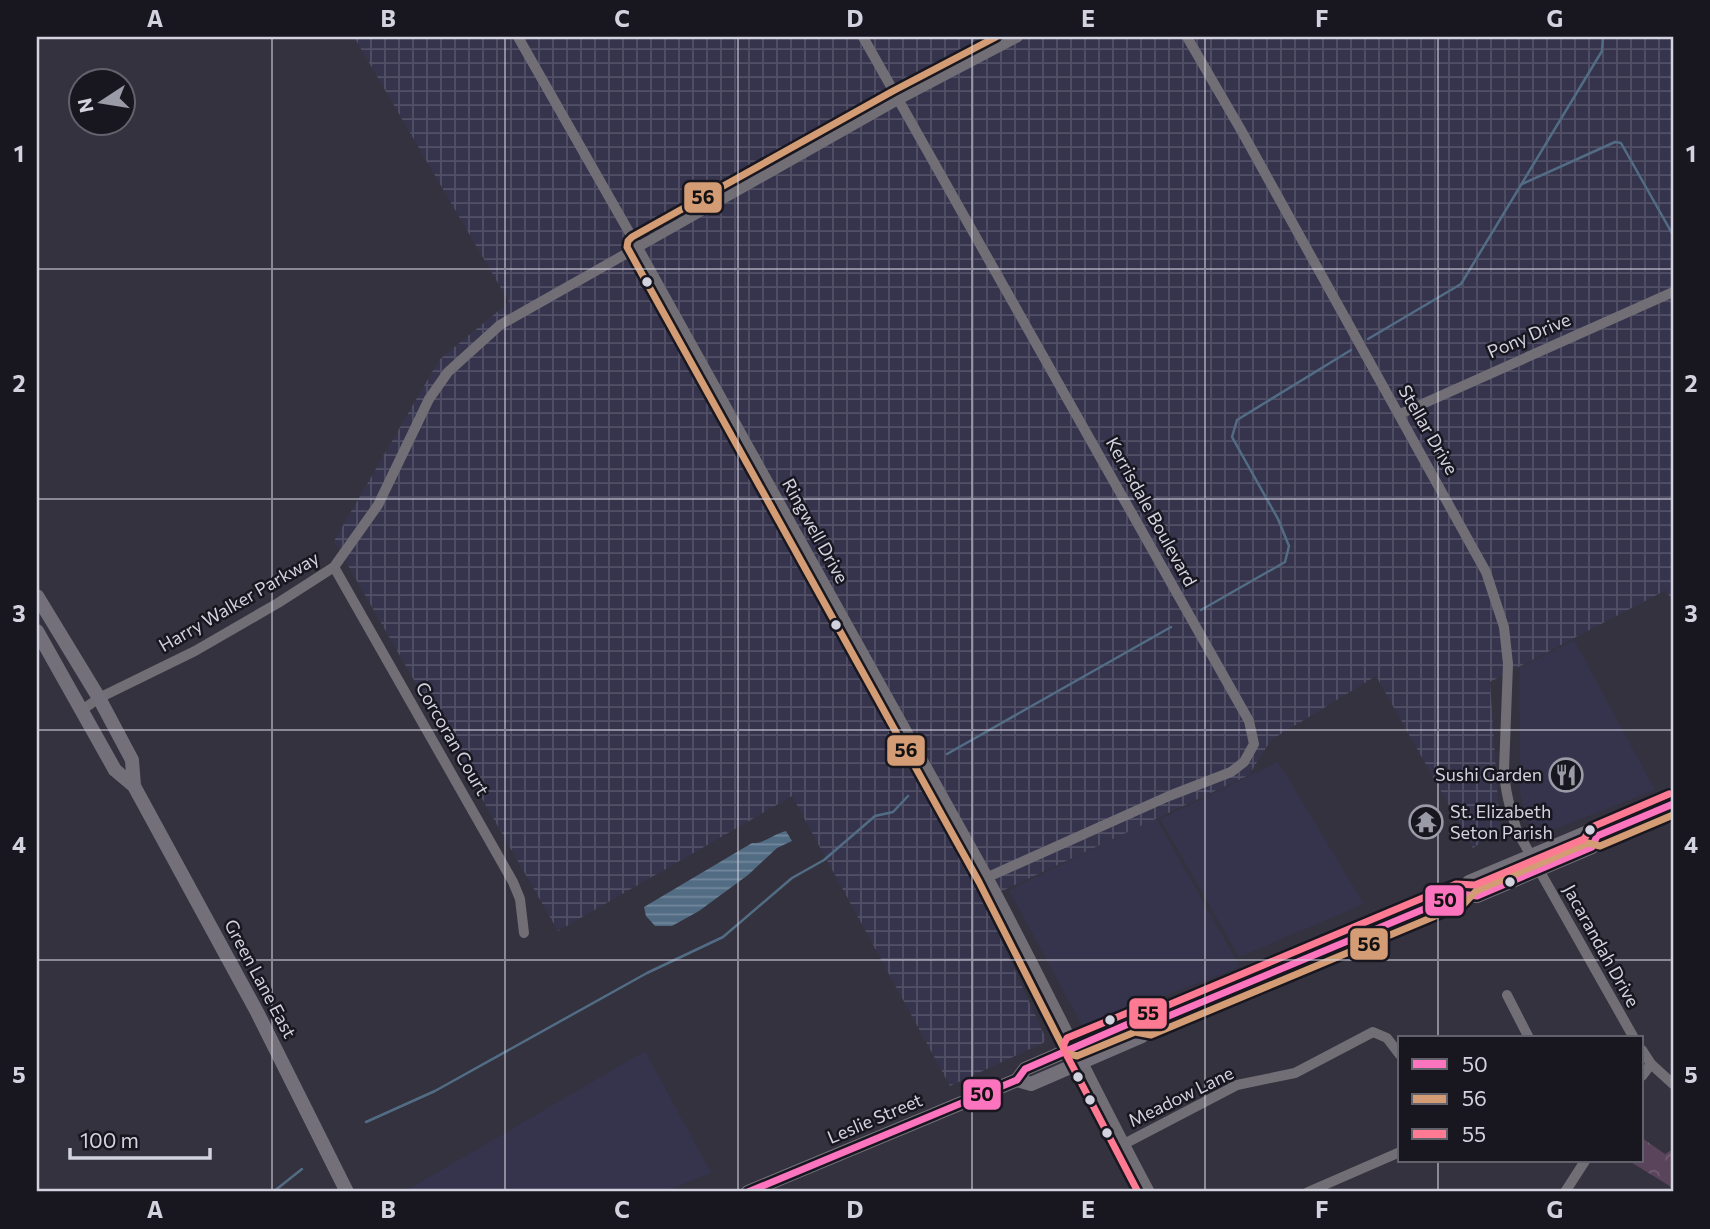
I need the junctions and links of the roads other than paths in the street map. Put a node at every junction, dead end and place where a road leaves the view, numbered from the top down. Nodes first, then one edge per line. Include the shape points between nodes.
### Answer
1 (518, 37) edge
2 (863, 37) edge
3 (1018, 37) edge
4 (1187, 37) edge
5 (898, 100) junction
6 (637, 246) junction
7 (1673, 292) edge
8 (1400, 414) junction
9 (334, 567) junction
10 (37, 596) edge
11 (37, 631) edge
12 (99, 698) junction
13 (82, 710) junction
14 (134, 786) junction
15 (1673, 804) edge
16 (1597, 836) junction
17 (1531, 855) junction
18 (1539, 870) junction
19 (988, 877) junction
20 (1460, 894) junction
21 (524, 933) dead end
22 (1507, 995) dead end
23 (1147, 1025) junction
24 (1528, 1036) edge
25 (1633, 1036) edge
26 (1074, 1046) junction
27 (1398, 1052) edge
28 (1644, 1054) edge
29 (1081, 1062) junction
30 (1651, 1064) junction
31 (1644, 1073) edge
32 (1017, 1080) junction
33 (1673, 1084) edge
34 (1124, 1144) junction
35 (1398, 1153) edge
36 (1584, 1162) edge
37 (347, 1192) edge
38 (748, 1192) edge
39 (1150, 1192) edge
40 (1308, 1192) edge
41 (1564, 1192) edge

1 - 6 street, Ringwell Drive
2 - 5 street, Kerrisdale Boulevard
3 - 5 street, Harry Walker Parkway
4 - 8 street, Stellar Drive
5 - 6 street, Harry Walker Parkway
5 - 19 street, Kerrisdale Boulevard via 1249,721 1254,744 1244,762 1231,772
6 - 9 street, Harry Walker Parkway via 500,325 448,372 429,399 378,505
6 - 19 street, Ringwell Drive
7 - 8 street, Pony Drive
8 - 17 street, Stellar Drive via 1477,552 1504,627 1508,664 1504,786 1517,831
9 - 12 street, Harry Walker Parkway via 195,651
9 - 21 street, Corcoran Court via 513,882
10 - 12 main road, Green Lane East
11 - 13 main road, Green Lane East
12 - 13 street, Harry Walker Parkway
12 - 14 main road, Green Lane East via 132,760
13 - 14 main road, Green Lane East via 116,770
14 - 37 main road, Green Lane East via 257,1012
15 - 16 main road, Leslie Street
16 - 17 main road, Leslie Street via 1588,832
16 - 18 main road, Leslie Street via 1592,846
17 - 18 street, Stellar Drive
17 - 20 main road, Leslie Street via 1468,882
18 - 20 main road, Leslie Street via 1477,896
18 - 25 street, Jacarandah Drive
19 - 26 street, Ringwell Drive
20 - 23 main road, Leslie Street
22 - 24 street
23 - 26 main road, Leslie Street via 1135,1021
23 - 29 main road, Leslie Street via 1142,1036
26 - 29 street, Ringwell Drive
26 - 32 main road, Leslie Street via 1025,1069
27 - 34 street, Meadow Lane via 1387,1038 1373,1032 1295,1073 1237,1085
28 - 30 street
29 - 32 main road, Leslie Street via 1031,1084
29 - 34 street, Ringwell Drive
30 - 31 street
30 - 33 street
32 - 38 main road, Leslie Street
34 - 39 street, Ringwell Drive
35 - 40 street
36 - 41 street

